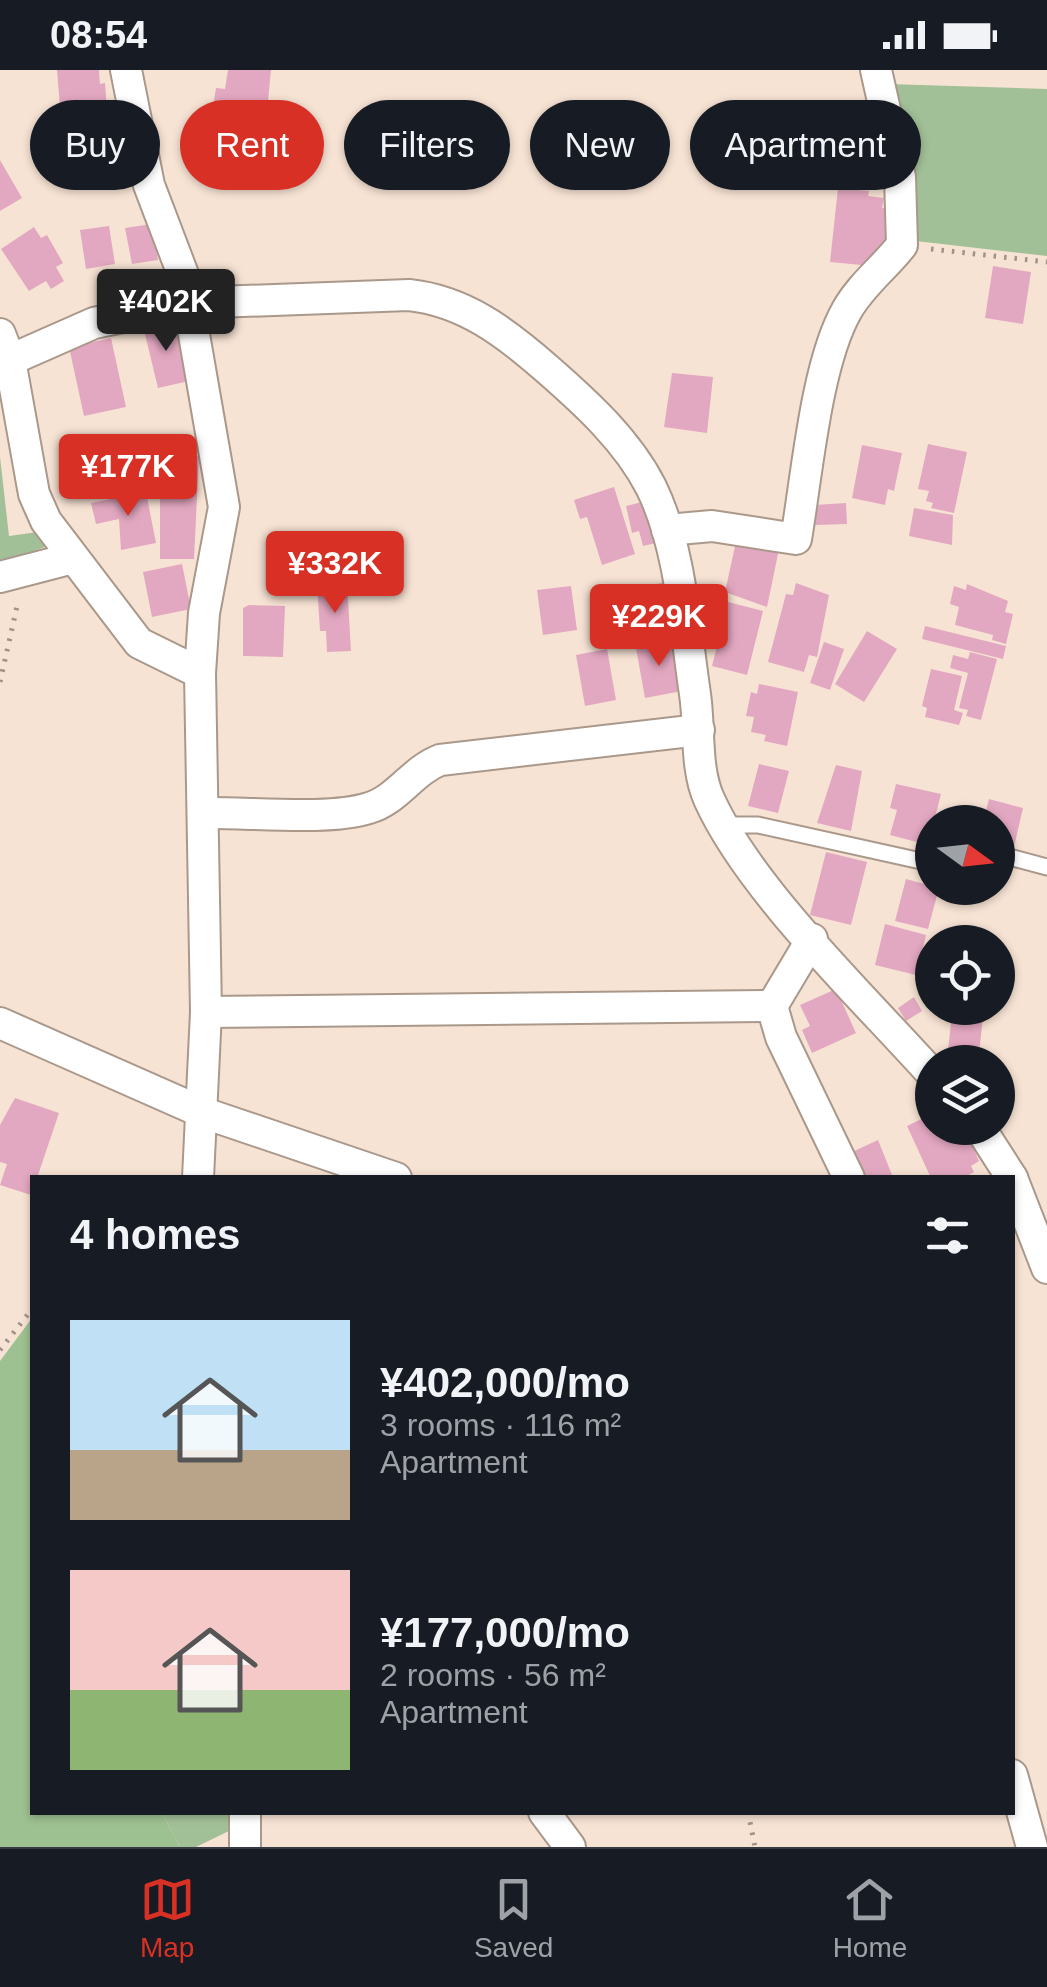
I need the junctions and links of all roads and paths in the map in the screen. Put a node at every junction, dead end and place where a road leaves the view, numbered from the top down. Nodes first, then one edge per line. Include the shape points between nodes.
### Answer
1 (126, 70) edge
2 (876, 70) edge
3 (902, 244) junction
4 (1047, 262) edge
5 (189, 302) junction
6 (5, 347) edge
7 (667, 530) junction
8 (74, 558) junction
9 (12, 574) edge
10 (200, 673) junction
11 (0, 682) edge
12 (699, 730) junction
13 (203, 813) junction
14 (724, 825) junction
15 (915, 859) edge
16 (1015, 859) edge
17 (1047, 867) edge
18 (812, 939) junction
19 (772, 1006) junction
20 (206, 1012) junction
21 (0, 1023) edge
22 (915, 1055) edge
23 (204, 1113) junction
24 (991, 1145) edge
25 (198, 1175) edge
26 (387, 1175) edge
27 (848, 1175) edge
28 (1009, 1175) edge
29 (1015, 1181) edge
30 (1015, 1186) edge
31 (1047, 1188) edge
32 (1047, 1268) edge
33 (30, 1312) edge
34 (0, 1350) edge
35 (1015, 1786) edge
36 (245, 1815) edge
37 (546, 1815) edge
38 (749, 1815) edge
39 (245, 1847) edge
40 (570, 1847) edge
41 (754, 1847) edge
42 (1032, 1847) edge

1 - 5 street via 149,185
2 - 3 street via 900,177
3 - 4 path
3 - 7 street via 839,327 796,539 712,526
5 - 6 street
5 - 7 street via 409,294 465,308 523,347 590,406 650,486
5 - 10 street via 224,507
6 - 8 street via 34,494
7 - 12 street
8 - 9 street
8 - 10 street via 139,643
9 - 11 path
10 - 13 street
12 - 13 street via 440,760 387,801 350,812
12 - 14 street via 706,792
13 - 20 street
14 - 15 lane via 758,825
14 - 18 street
16 - 17 lane
18 - 19 street
18 - 22 street
19 - 20 street
19 - 27 street
20 - 23 street
21 - 23 street
23 - 25 street
23 - 26 street
24 - 28 street
29 - 31 street
30 - 32 street
33 - 34 path
35 - 42 street
36 - 39 street
37 - 40 street
38 - 41 path

